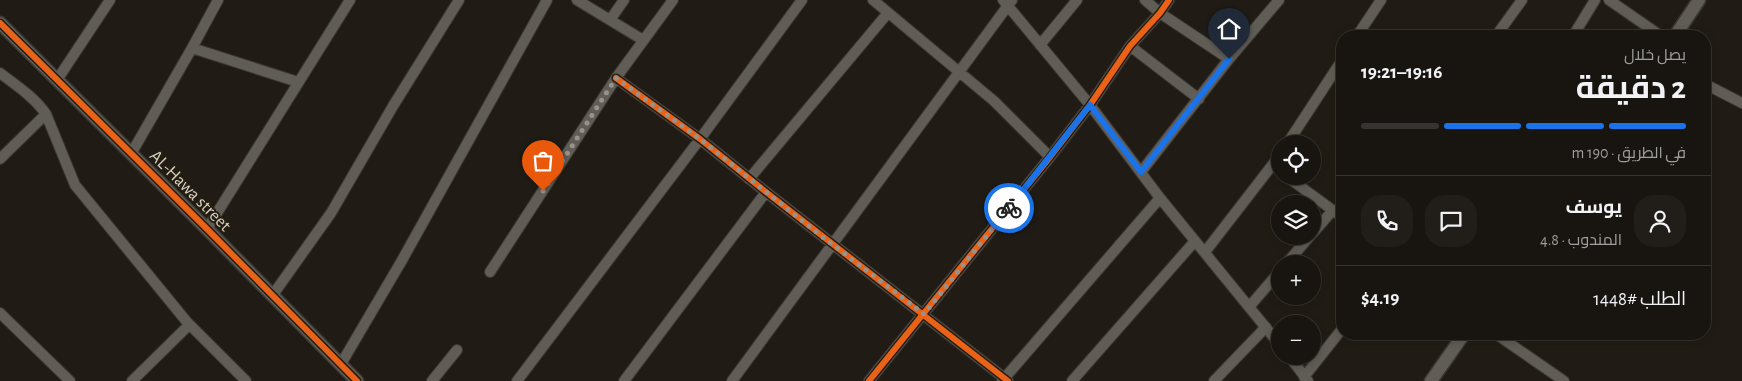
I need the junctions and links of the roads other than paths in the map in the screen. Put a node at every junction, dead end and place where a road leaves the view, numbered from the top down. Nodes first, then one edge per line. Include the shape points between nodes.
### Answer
1 (110, 0) edge
2 (218, 0) edge
3 (350, 0) edge
4 (459, 0) edge
5 (547, 0) edge
6 (577, 0) edge
7 (624, 0) edge
8 (673, 0) edge
9 (802, 0) edge
10 (873, 0) edge
11 (1077, 0) edge
12 (1145, 0) edge
13 (1169, 0) edge
14 (1279, 0) edge
15 (1382, 0) edge
16 (1522, 0) edge
17 (1595, 0) edge
18 (1698, 0) edge
19 (1613, 1) edge
20 (1008, 2) edge
21 (1160, 13) junction
22 (888, 14) junction
23 (610, 20) junction
24 (0, 24) edge
25 (1362, 30) edge
26 (1500, 30) edge
27 (1577, 30) edge
28 (1653, 30) edge
29 (1679, 30) edge
30 (644, 40) junction
31 (1040, 46) junction
32 (1130, 46) junction
33 (192, 48) junction
34 (1229, 59) junction
35 (1336, 69) edge
36 (0, 73) edge
37 (960, 73) junction
38 (616, 78) junction
39 (57, 80) junction
40 (298, 82) junction
41 (1711, 87) edge
42 (1199, 99) junction
43 (1742, 103) edge
44 (1090, 105) junction
45 (46, 114) junction
46 (1293, 135) edge
47 (700, 139) junction
48 (131, 154) junction
49 (1050, 156) junction
50 (0, 159) edge
51 (1141, 172) junction
52 (1271, 175) edge
53 (750, 179) junction
54 (1298, 185) edge
55 (766, 192) junction
56 (1160, 198) junction
57 (1333, 210) junction
58 (1336, 212) edge
59 (1321, 224) edge
60 (207, 229) junction
61 (1195, 240) junction
62 (833, 245) junction
63 (1302, 245) edge
64 (1205, 252) junction
65 (1294, 255) edge
66 (490, 272) dead end
67 (1271, 281) edge
68 (272, 296) junction
69 (1249, 306) junction
70 (0, 313) edge
71 (924, 314) junction
72 (189, 325) junction
73 (1266, 327) junction
74 (1271, 333) edge
75 (1336, 337) edge
76 (1460, 340) edge
77 (1505, 340) edge
78 (457, 350) dead end
79 (340, 364) junction
80 (1296, 365) edge
81 (1306, 379) edge
82 (1005, 380) edge
83 (70, 381) edge
84 (132, 381) edge
85 (246, 381) edge
86 (357, 381) edge
87 (432, 381) edge
88 (517, 381) edge
89 (624, 381) edge
90 (732, 381) edge
91 (869, 381) edge
92 (1072, 381) edge
93 (1214, 381) edge
94 (1431, 381) edge
95 (1564, 381) edge

1 - 39 street
2 - 33 street
3 - 40 street
4 - 68 street via 331,213
5 - 79 street via 406,253
6 - 23 street
7 - 23 street
8 - 30 street
9 - 47 street
10 - 22 street
11 - 31 street
12 - 21 street
13 - 21 street
14 - 34 street
15 - 25 street
16 - 26 street
17 - 27 street
18 - 29 street
19 - 28 street
20 - 31 street
20 - 37 street
21 - 32 street
21 - 34 street
22 - 37 street
22 - 53 street
23 - 30 street
24 - 39 street, AL-Hawa street
30 - 38 street
31 - 44 street
32 - 42 street
32 - 44 street
33 - 40 street
33 - 48 street
34 - 42 street
35 - 46 street
36 - 45 street via 33,98
37 - 49 street via 1019,124
37 - 62 street
38 - 47 street
38 - 66 street
39 - 48 street, AL-Hawa street
40 - 60 street
41 - 43 street
42 - 51 street
44 - 49 street
44 - 51 street
45 - 50 street
45 - 72 street via 75,185
47 - 53 street
47 - 88 street
48 - 60 street, AL-Hawa street
49 - 71 street
51 - 56 street
52 - 64 street
53 - 55 street
54 - 57 street
55 - 62 street
55 - 89 street
56 - 61 street
56 - 82 street
57 - 58 street
57 - 59 street
60 - 68 street, AL-Hawa street
61 - 64 street
61 - 92 street
62 - 71 street
62 - 90 street
63 - 65 street
64 - 69 street
67 - 69 street
68 - 79 street, AL-Hawa street
69 - 73 street
70 - 83 street
71 - 82 street
71 - 91 street
72 - 84 street
72 - 85 street
73 - 74 street
73 - 93 street
75 - 81 street
76 - 94 street
77 - 95 street
78 - 87 street
79 - 86 street, AL-Hawa street
80 - 81 street

